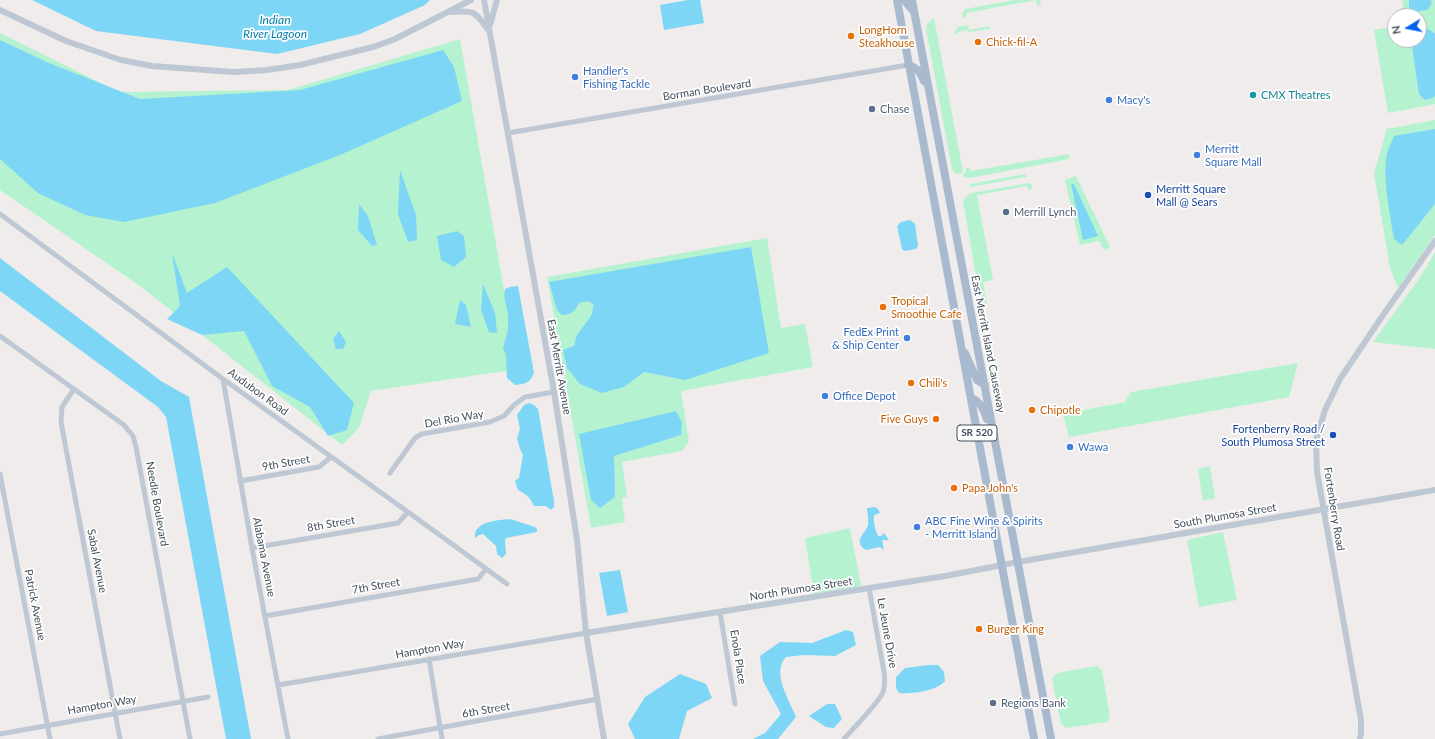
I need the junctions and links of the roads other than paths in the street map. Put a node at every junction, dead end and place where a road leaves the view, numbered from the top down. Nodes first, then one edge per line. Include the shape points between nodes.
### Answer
1 (471, 0) edge
2 (484, 0) edge
3 (497, 0) edge
4 (897, 0) edge
5 (904, 0) edge
6 (912, 0) edge
7 (0, 10) edge
8 (448, 12) junction
9 (915, 13) junction
10 (490, 30) junction
11 (908, 65) junction
12 (931, 100) junction
13 (508, 133) junction
14 (0, 214) edge
15 (1435, 241) edge
16 (0, 336) edge
17 (962, 348) junction
18 (223, 379) junction
19 (985, 385) junction
20 (74, 389) junction
21 (554, 392) junction
22 (971, 398) junction
23 (995, 439) junction
24 (332, 457) junction
25 (390, 472) dead end
26 (0, 474) edge
27 (240, 481) junction
28 (1435, 490) edge
29 (1322, 509) junction
30 (408, 512) junction
31 (252, 548) junction
32 (1018, 562) junction
33 (1001, 566) junction
34 (486, 569) junction
35 (506, 584) dead end
36 (869, 588) junction
37 (720, 612) junction
38 (265, 616) junction
39 (586, 633) junction
40 (429, 659) junction
41 (278, 685) junction
42 (208, 697) dead end
43 (598, 700) junction
44 (183, 701) junction
45 (735, 704) dead end
46 (116, 713) junction
47 (47, 725) junction
48 (440, 728) junction
49 (0, 734) edge
50 (50, 739) edge
51 (120, 739) edge
52 (190, 739) edge
53 (288, 739) edge
54 (378, 739) edge
55 (442, 739) edge
56 (604, 739) edge
57 (844, 739) edge
58 (1034, 739) edge
59 (1051, 739) edge
60 (1360, 739) edge

1 - 8 street
2 - 10 street, East Merritt Avenue
3 - 10 street
4 - 11 main road, SR 520
5 - 9 main road
6 - 9 main road, East Merritt Island Causeway / SR 520
7 - 8 street via 66,41 121,60 233,72 300,65 372,47 395,39
8 - 10 street via 473,12
9 - 12 main road, East Merritt Island Causeway / SR 520
10 - 13 street, East Merritt Avenue
11 - 12 main road via 920,71
11 - 13 street, Borman Boulevard
11 - 17 main road, SR 520
12 - 19 main road, East Merritt Island Causeway / SR 520
13 - 21 street, East Merritt Avenue
14 - 18 street, Audubon Road
15 - 29 street, Fortenberry Road via 1340,379 1325,410 1316,440 1316,472
16 - 20 street, Needle Boulevard
17 - 19 main road via 978,380
17 - 22 main road, SR 520
18 - 24 street, Audubon Road
18 - 27 street, Alabama Avenue
19 - 23 main road, East Merritt Island Causeway / SR 520
20 - 44 street, Needle Boulevard via 124,425 133,436
20 - 46 street, Sabal Avenue via 62,407 61,422
21 - 25 street, Del Rio Way via 525,397 504,416 490,422 422,434 415,438
21 - 39 street, East Merritt Avenue via 576,540
22 - 23 main road via 978,401 983,408
22 - 33 main road, SR 520
23 - 32 main road, East Merritt Island Causeway / SR 520
24 - 27 street, 9th Street via 319,467
24 - 30 street, Audubon Road
26 - 47 street, Patrick Avenue
27 - 31 street, Alabama Avenue
28 - 29 street, South Plumosa Street
29 - 32 street, South Plumosa Street
29 - 60 street, Fortenberry Road via 1361,720
30 - 31 street, 8th Street via 398,523
30 - 34 street, Audubon Road
31 - 38 street, Alabama Avenue
32 - 33 street, North Plumosa Street
32 - 59 main road, East Merritt Island Causeway / SR 520
33 - 36 street, North Plumosa Street
33 - 58 main road, SR 520
34 - 35 street, Audubon Road
34 - 38 street, 7th Street via 478,579
36 - 37 street, North Plumosa Street
36 - 57 street, Le Jeune Drive via 885,684 878,700
37 - 39 street, North Plumosa Street
37 - 45 street, Enola Place
38 - 41 street, Alabama Avenue
39 - 40 street, Hampton Way
39 - 43 street, East Merritt Avenue
40 - 41 street, Hampton Way
40 - 48 street
41 - 53 street, Alabama Avenue
42 - 44 street, Hampton Way
43 - 48 street, 6th Street
43 - 56 street, East Merritt Avenue
44 - 46 street, Hampton Way
44 - 52 street, Needle Boulevard
46 - 47 street, Hampton Way
46 - 51 street, Sabal Avenue
47 - 49 street, Hampton Way
47 - 50 street, Patrick Avenue
48 - 54 street, 6th Street
48 - 55 street

